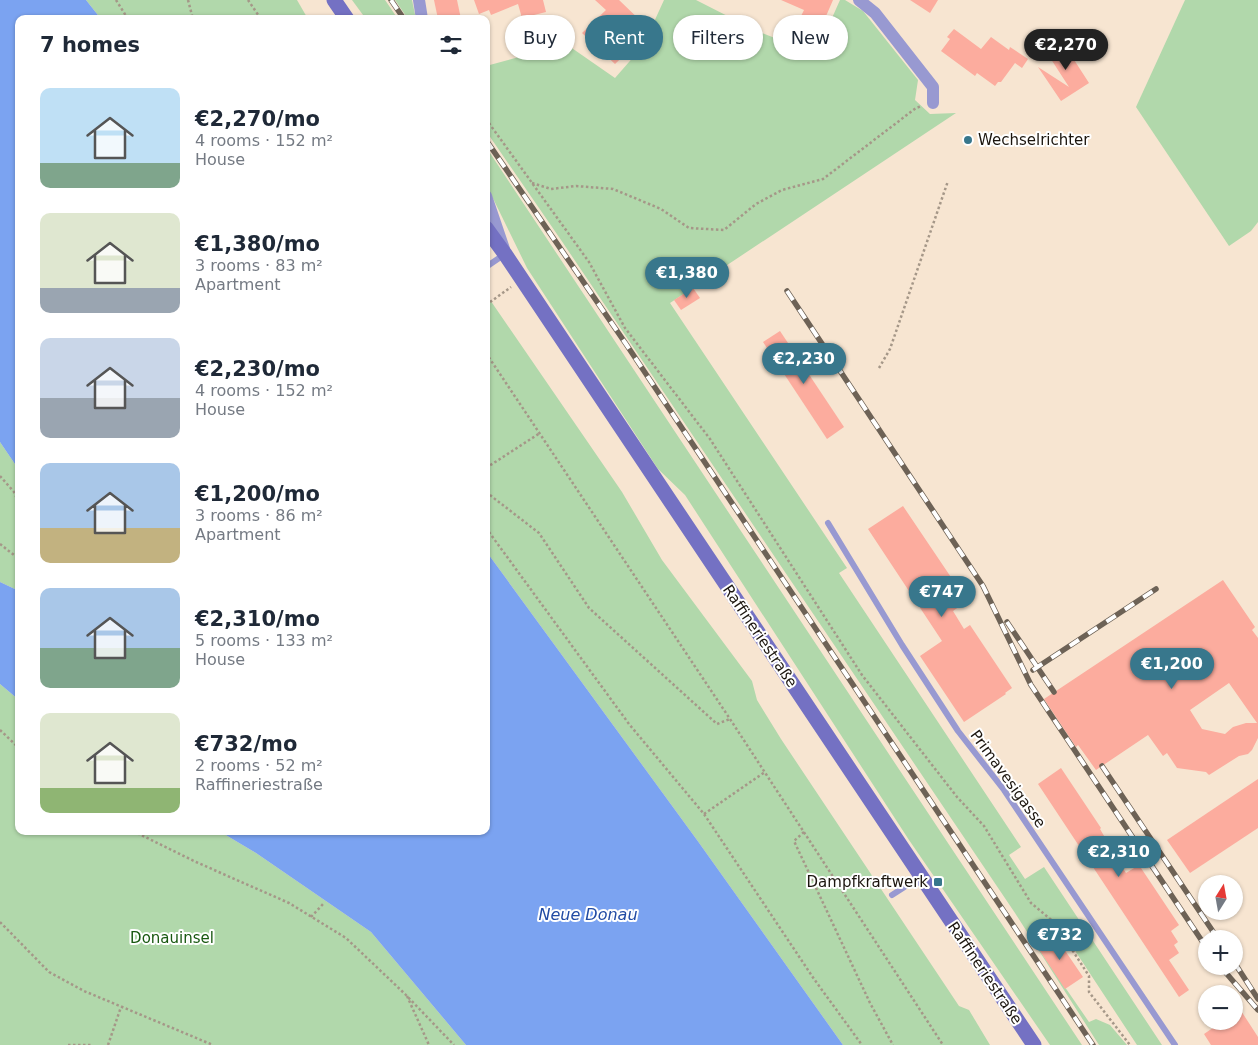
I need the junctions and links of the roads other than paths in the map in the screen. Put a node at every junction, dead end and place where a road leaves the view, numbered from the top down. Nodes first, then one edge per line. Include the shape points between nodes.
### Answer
1 (334, 0) edge
2 (419, 0) edge
3 (859, 0) edge
4 (344, 15) edge
5 (421, 15) edge
6 (933, 103) road end
7 (490, 208) edge
8 (490, 233) edge
9 (505, 254) junction
10 (490, 264) edge
11 (828, 523) dead end
12 (921, 877) junction
13 (892, 895) dead end
14 (1034, 1045) edge
15 (1175, 1045) edge

1 - 4 main road
2 - 5 street
3 - 6 street via 875,13 933,87
7 - 9 street
8 - 9 main road, Raffineriestraße
9 - 10 lane
9 - 12 main road, Raffineriestraße
11 - 15 lane, Primavesigasse via 958,731 1004,790
12 - 13 lane
12 - 14 main road, Raffineriestraße

